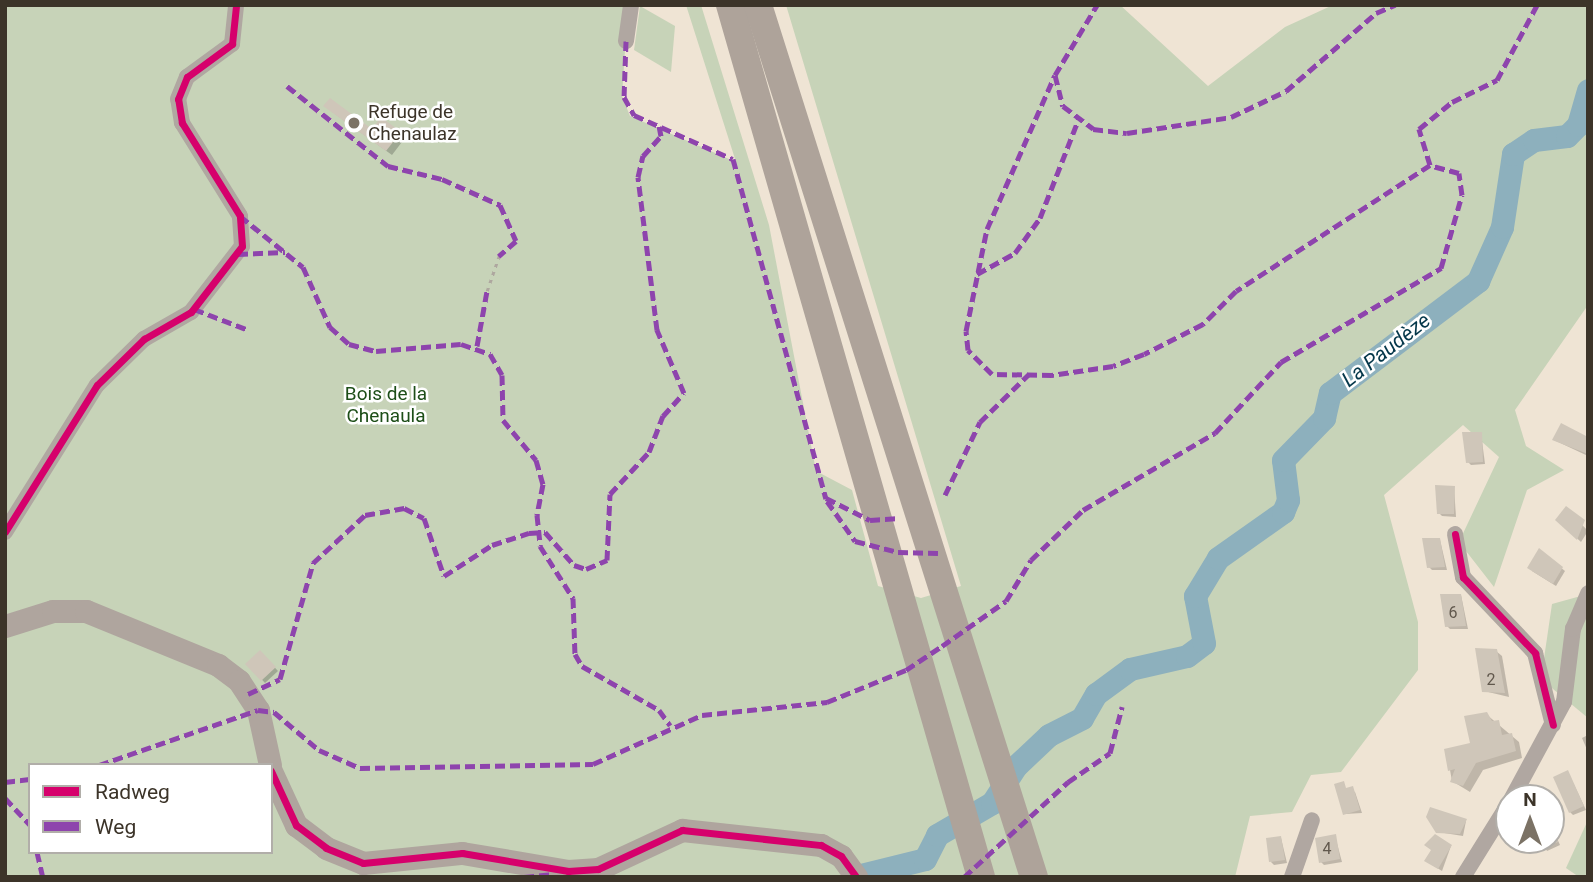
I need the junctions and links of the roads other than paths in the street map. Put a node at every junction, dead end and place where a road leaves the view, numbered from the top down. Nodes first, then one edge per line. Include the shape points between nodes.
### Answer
1 (236, 5) edge
2 (631, 5) edge
3 (730, 5) edge
4 (758, 5) edge
5 (626, 41) dead end
6 (5, 531) edge
7 (1455, 534) dead end
8 (1588, 593) edge
9 (5, 626) edge
10 (1553, 725) junction
11 (270, 763) edge
12 (273, 775) edge
13 (1520, 784) edge
14 (1312, 820) dead end
15 (1495, 826) edge
16 (856, 877) edge
17 (981, 877) edge
18 (1034, 877) edge
19 (1292, 877) edge
20 (1463, 877) edge

1 - 6 street via 232,44 187,77 178,99 182,124 240,216 242,246 191,312 122,358 76,411
2 - 5 street
3 - 17 highway
4 - 18 highway
7 - 10 street via 1463,577 1535,653
8 - 10 street via 1573,629 1564,702
9 - 11 street via 53,611 86,611 218,665 239,681 258,710
10 - 13 street
12 - 16 street via 296,825 326,848 363,863 462,853 598,869 682,830 821,845 841,856
14 - 19 street
15 - 20 street

